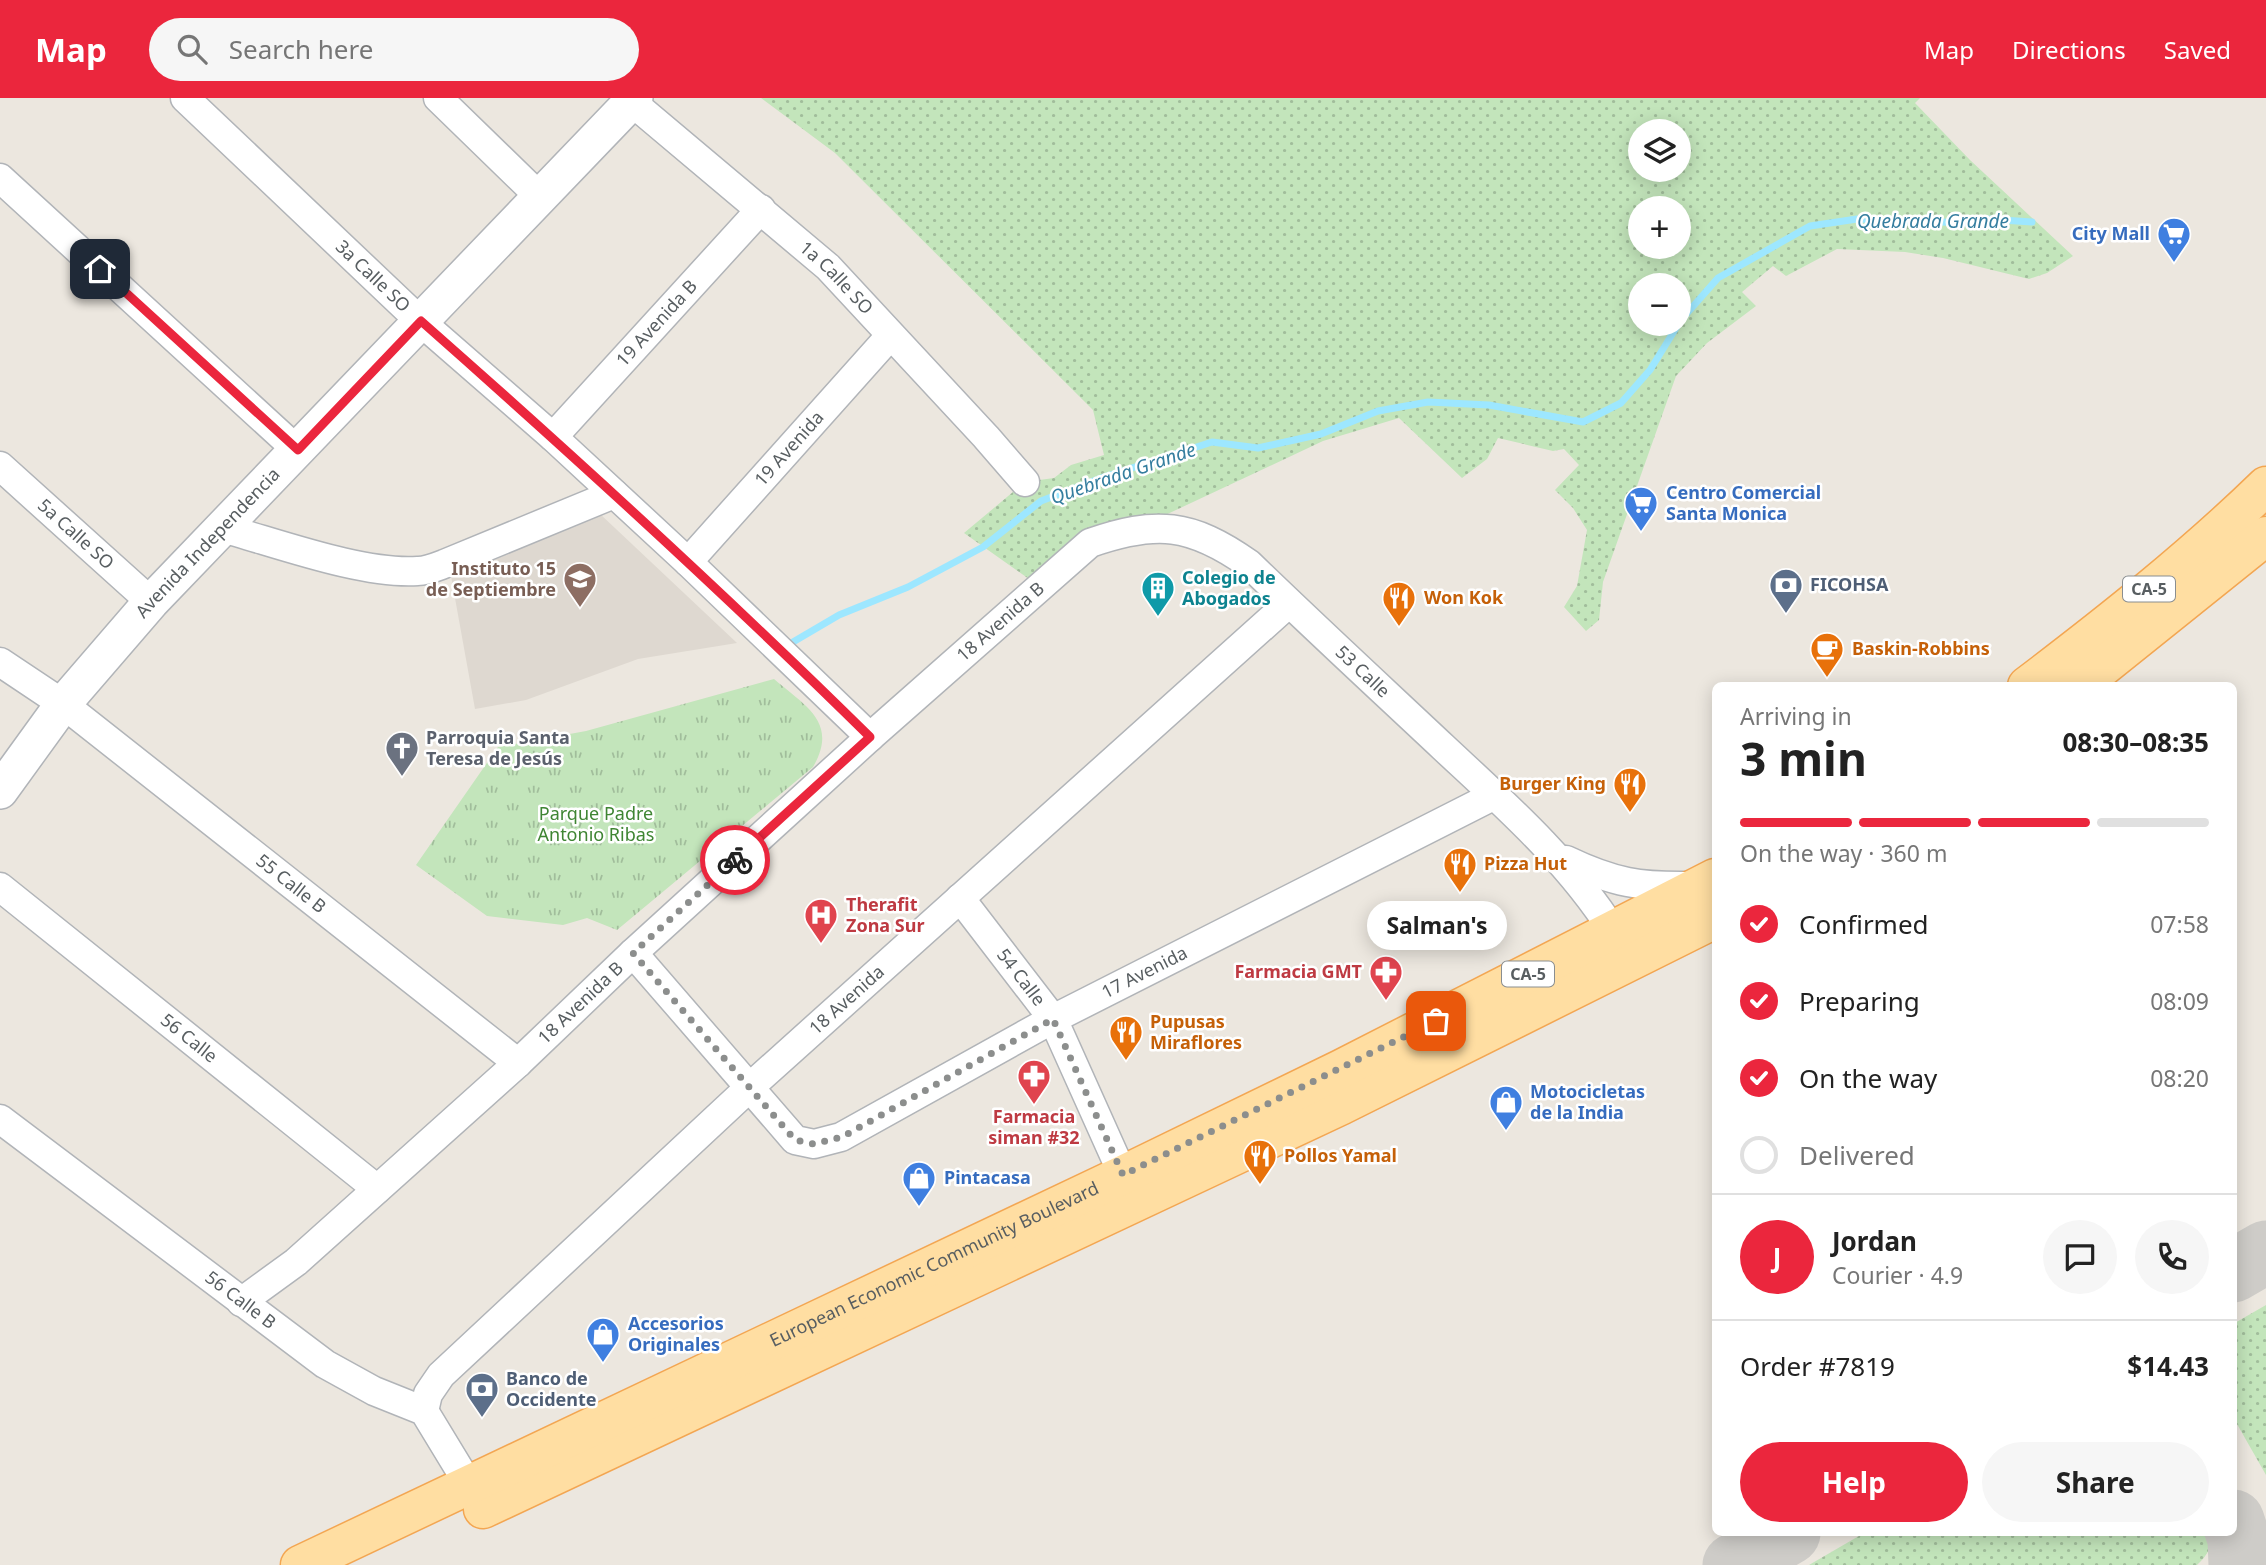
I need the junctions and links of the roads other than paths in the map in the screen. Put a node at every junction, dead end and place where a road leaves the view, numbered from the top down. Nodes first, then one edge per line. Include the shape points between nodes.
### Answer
1 (185, 98) edge
2 (438, 98) edge
3 (631, 99) edge
4 (0, 178) edge
5 (541, 198) junction
6 (761, 209) junction
7 (421, 321) junction
8 (890, 336) junction
9 (553, 437) junction
10 (298, 450) junction
11 (0, 466) edge
12 (1025, 482) dead end
13 (2266, 486) edge
14 (614, 494) junction
15 (222, 528) junction
16 (1150, 529) joint
17 (2266, 536) edge
18 (688, 562) junction
19 (151, 602) junction
20 (1289, 603) junction
21 (0, 662) edge
22 (2032, 682) edge
23 (2084, 682) edge
24 (63, 704) junction
25 (870, 737) junction
26 (0, 791) edge
27 (1495, 795) junction
28 (1554, 855) junction
29 (0, 887) edge
30 (1710, 894) edge
31 (960, 898) junction
32 (1613, 931) junction
33 (633, 953) junction
34 (1053, 1019) junction
35 (518, 1063) junction
36 (750, 1087) junction
37 (1342, 1087) junction
38 (0, 1119) edge
39 (1123, 1175) junction
40 (377, 1189) junction
41 (241, 1302) junction
42 (424, 1411) junction
43 (469, 1486) junction
44 (300, 1565) edge
45 (362, 1565) edge

1 - 7 street, 3a Calle SO
2 - 5 street
3 - 5 street, Avenida Independencia
3 - 6 street, 1a Calle SO
4 - 10 street
5 - 7 street, Avenida Independencia
6 - 8 street, 1a Calle SO via 828,267
6 - 9 street, 19 Avenida B
7 - 9 street, 3a Calle SO
7 - 10 street, Avenida Independencia
8 - 12 street, 1a Calle SO
8 - 18 street, 19 Avenida
9 - 14 street, 3a Calle SO
10 - 15 street, Avenida Independencia
11 - 19 street, 5a Calle SO
13 - 22 main road, CA-5 via 2101,630
14 - 15 street via 421,571 344,561
14 - 18 street, 3a Calle SO
15 - 19 street, Avenida Independencia
16 - 20 street, 53 Calle via 1178,529 1208,538 1249,564
16 - 25 street, 18 Avenida B via 1090,543
17 - 23 main road, CA-5
18 - 25 street, 3a Calle SO
19 - 24 street, Avenida Independencia
20 - 27 street, 53 Calle
20 - 31 street, 18 Avenida
21 - 24 street, 55 Calle B
24 - 26 street, Avenida Independencia
24 - 35 street, 55 Calle B
25 - 33 street, 18 Avenida B
27 - 28 street, 53 Calle
27 - 34 street, 17 Avenida
28 - 30 street, 53 Calle via 1600,876
28 - 32 street, 53 Calle
29 - 40 street, 56 Calle
30 - 32 main road, European Economic Community Boulevard / CA-5
30 - 37 main road, European Economic Community Boulevard / CA-5
31 - 34 street, 54 Calle
31 - 36 street, 18 Avenida
32 - 37 main road, European Economic Community Boulevard / CA-5
33 - 35 street, 18 Avenida B
33 - 36 street
34 - 36 street, 17 Avenida via 842,1137 814,1144 795,1140
34 - 39 street, 54 Calle
35 - 40 street, 18 Avenida B
36 - 42 street, 18 Avenida via 440,1375
37 - 39 main road, European Economic Community Boulevard
37 - 45 main road, European Economic Community Boulevard
38 - 41 street, 56 Calle B
39 - 43 main road, European Economic Community Boulevard
40 - 41 street, 18 Avenida B via 296,1262
41 - 42 street, 56 Calle B via 325,1364
42 - 43 street
43 - 44 main road, European Economic Community Boulevard

